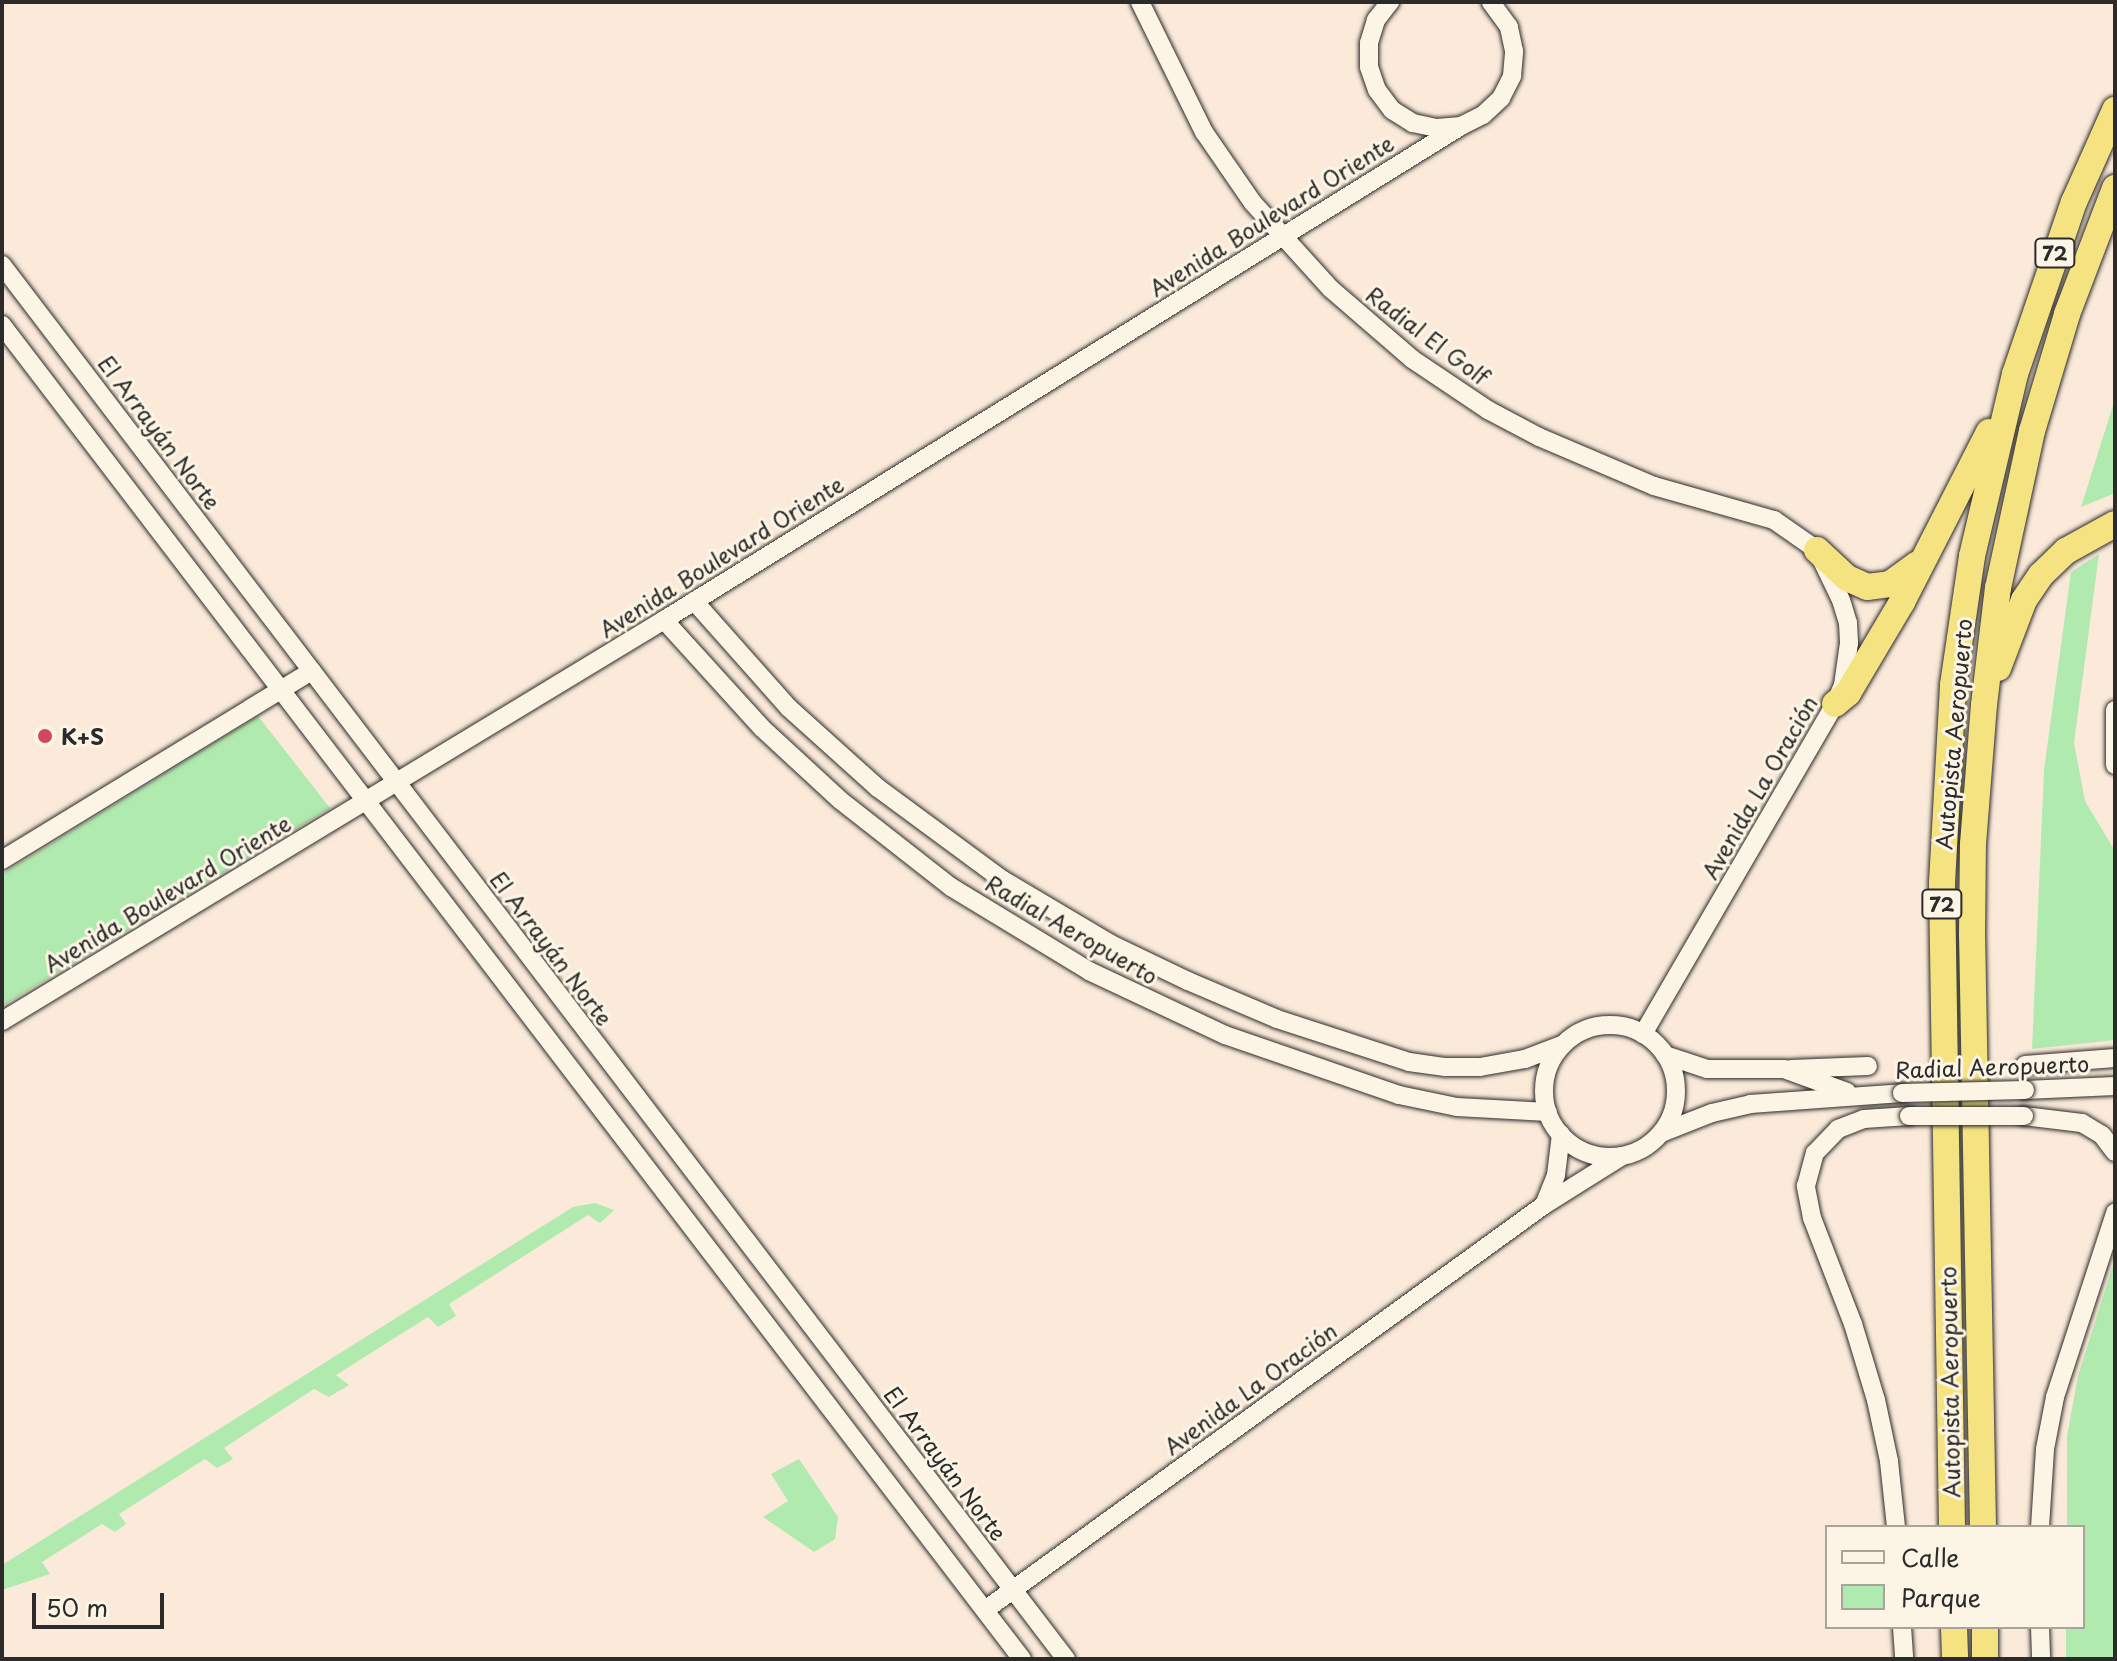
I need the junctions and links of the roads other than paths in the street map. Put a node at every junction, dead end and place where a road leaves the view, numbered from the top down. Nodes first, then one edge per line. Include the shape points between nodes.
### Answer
1 (1140, 2) edge
2 (1390, 2) edge
3 (1491, 2) edge
4 (2115, 110) edge
5 (1461, 126) junction
6 (2115, 188) edge
7 (1280, 237) junction
8 (2, 265) edge
9 (2, 325) edge
10 (2015, 374) junction
11 (2115, 524) edge
12 (1817, 550) junction
13 (1920, 562) junction
14 (694, 601) junction
15 (664, 620) junction
16 (312, 671) junction
17 (283, 688) junction
18 (1835, 704) junction
19 (1984, 705) junction
20 (2115, 710) edge
21 (2115, 765) edge
22 (395, 782) junction
23 (366, 800) junction
24 (2, 860) edge
25 (2, 1021) edge
26 (1643, 1034) junction
27 (1562, 1045) junction
28 (1665, 1055) junction
29 (2115, 1058) edge
30 (2025, 1065) dead end
31 (1868, 1066) dead end
32 (1784, 1069) junction
33 (2115, 1086) edge
34 (1870, 1094) junction
35 (1548, 1112) junction
36 (1661, 1133) junction
37 (1561, 1134) junction
38 (2115, 1152) edge
39 (1622, 1156) junction
40 (1544, 1205) junction
41 (2115, 1213) edge
42 (1896, 1525) edge
43 (1952, 1525) edge
44 (1983, 1525) edge
45 (2040, 1525) edge
46 (1013, 1589) junction
47 (985, 1610) junction
48 (1902, 1629) edge
49 (1954, 1629) edge
50 (1985, 1629) edge
51 (2040, 1629) edge
52 (1022, 1659) edge
53 (1066, 1659) edge
54 (1904, 1659) edge
55 (1955, 1659) edge
56 (1985, 1659) edge
57 (2041, 1659) edge

1 - 7 street, Radial El Golf via 1204,132
2 - 5 street via 1376,20 1369,43 1369,67 1377,90 1392,110 1413,123
3 - 5 street, Avenida Boulevard Oriente via 1509,27 1512,76 1501,98
4 - 10 highway, Autopista Aeropuerto / 72 via 2070,214
5 - 7 street, Avenida Boulevard Oriente
6 - 19 highway, Autopista Aeropuerto / 72 via 2067,314 2032,431 1998,588
7 - 12 street, Radial El Golf via 1387,338 1488,410 1624,475 1774,520
7 - 14 street, Avenida Boulevard Oriente
8 - 16 street, El Arrayán Norte
9 - 17 street
10 - 13 highway
10 - 43 highway, Autopista Aeropuerto / 72 via 1970,569 1953,685 1944,815 1942,1007
11 - 19 highway via 2066,551 2033,586
12 - 13 highway via 1847,578 1867,587 1890,584
12 - 18 street, Avenida La Oración via 1848,623 1848,654
13 - 18 highway via 1856,680
14 - 15 street, Avenida Boulevard Oriente
14 - 27 street, Radial Aeropuerto via 789,708 878,788 1003,880 1111,944 1277,1019 1409,1062 1480,1067
15 - 22 street, Avenida Boulevard Oriente
15 - 35 street, Radial Aeropuerto via 762,728 851,810 951,887 1089,971 1225,1035 1389,1092 1457,1107
16 - 17 street
16 - 22 street, El Arrayán Norte
17 - 23 street
17 - 24 street
18 - 26 street, Avenida La Oración
19 - 44 highway, Autopista Aeropuerto / 72 via 1972,920
20 - 21 street
22 - 23 street, Avenida Boulevard Oriente
22 - 46 street, El Arrayán Norte
23 - 25 street, Avenida Boulevard Oriente
23 - 47 street
26 - 27 street via 1619,1025 1598,1026
26 - 28 street
27 - 35 street via 1546,1077
28 - 32 street, Radial Aeropuerto via 1707,1069
28 - 36 street via 1673,1072 1675,1099
29 - 30 street, Radial Aeropuerto
31 - 32 street, Radial Aeropuerto
32 - 34 street, Radial Aeropuerto via 1829,1088
33 - 34 street, Radial Aeropuerto, bridge
34 - 36 street, Radial Aeropuerto via 1750,1104
35 - 37 street
36 - 39 street
37 - 39 street via 1586,1152
37 - 40 street via 1556,1175
38 - 42 street, bridge via 2102,1135 2082,1123 2024,1116 1909,1116 1864,1119 1838,1129 1815,1153 1806,1186 1812,1218 1876,1400
39 - 40 street, Avenida La Oración
40 - 46 street, Avenida La Oración
41 - 45 street via 2055,1397
46 - 47 street, Avenida La Oración
46 - 53 street, El Arrayán Norte
47 - 52 street
48 - 54 street
49 - 55 highway
50 - 56 highway
51 - 57 street

